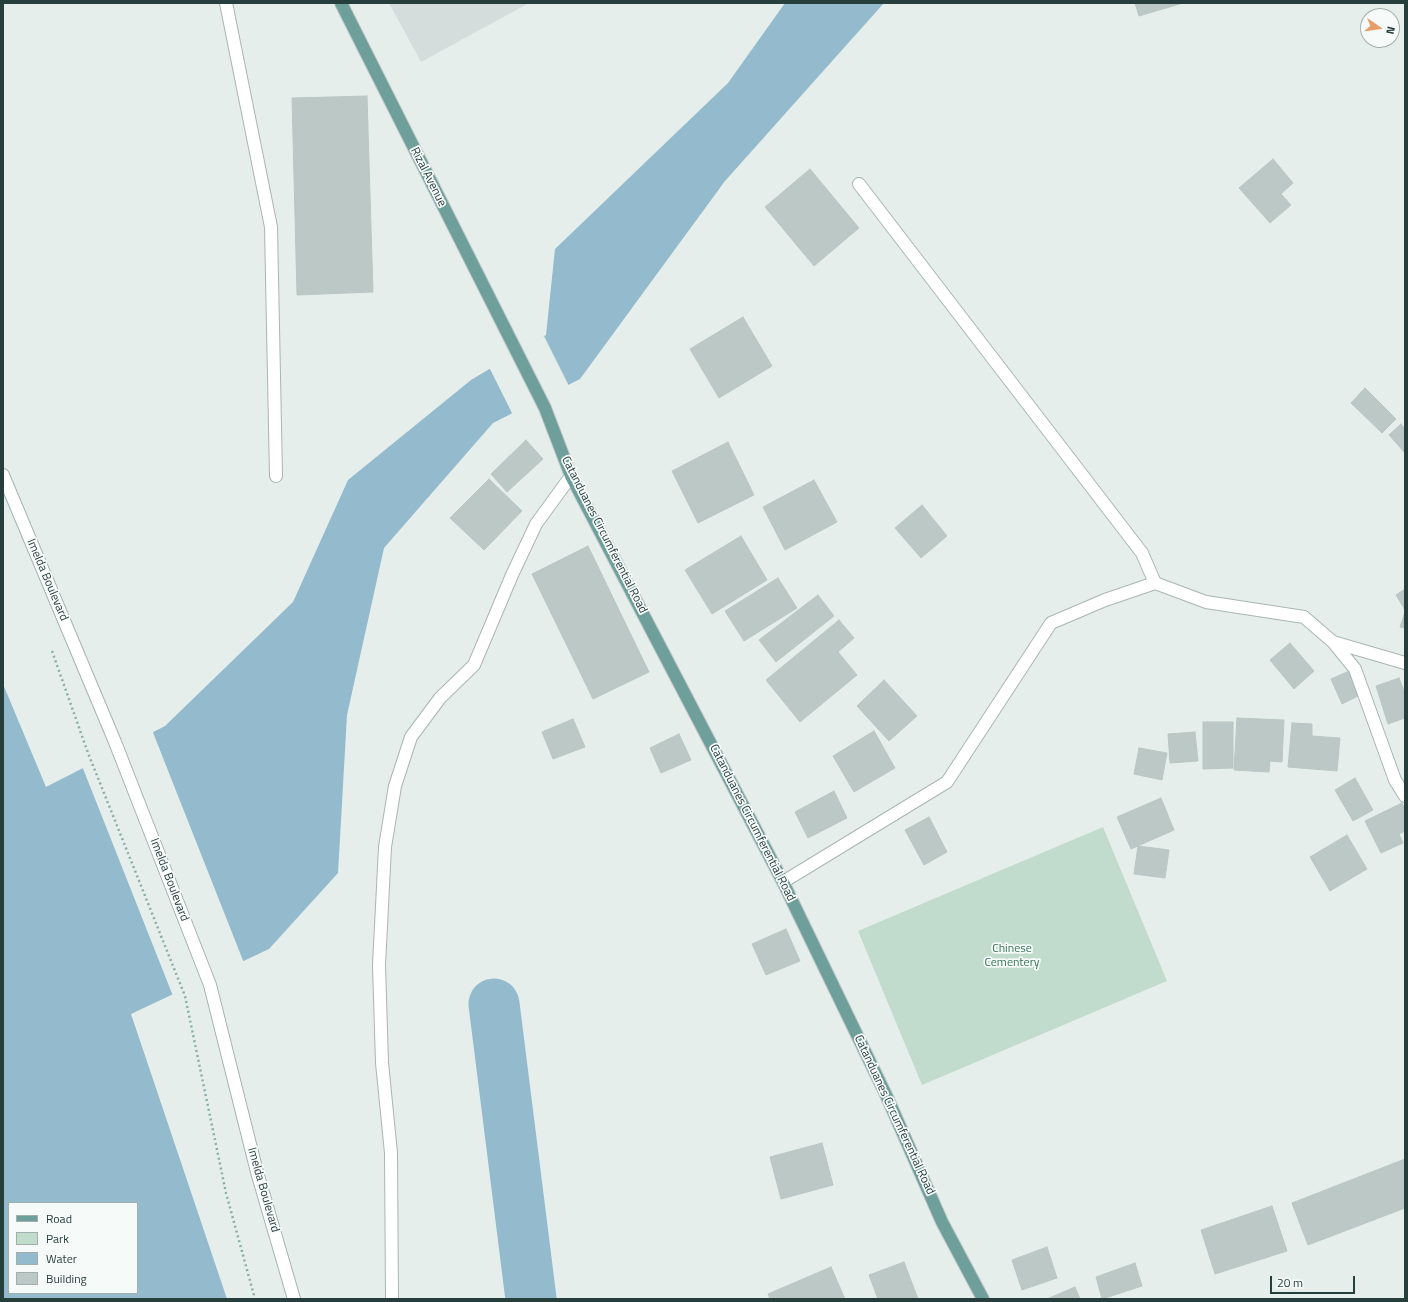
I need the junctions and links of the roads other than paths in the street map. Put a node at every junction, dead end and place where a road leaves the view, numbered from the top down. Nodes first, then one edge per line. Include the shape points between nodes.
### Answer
1 (226, 3) edge
2 (341, 3) edge
3 (859, 184) dead end
4 (516, 350) joint
5 (3, 476) edge
6 (276, 476) dead end
7 (572, 476) junction
8 (1155, 583) junction
9 (1333, 642) junction
10 (1405, 663) edge
11 (1405, 796) edge
12 (783, 882) junction
13 (294, 1299) edge
14 (392, 1299) edge
15 (983, 1299) edge

1 - 6 street via 271,227
2 - 4 main road, Rizal Avenue
3 - 8 street via 1142,553
4 - 7 main road, Catanduanes Circumferential Road via 545,408
5 - 13 street, Imelda Boulevard via 115,742 210,985 257,1172
7 - 12 main road, Catanduanes Circumferential Road
7 - 14 street via 536,524 474,665 440,698 411,737 395,786 385,847 379,965 382,1063 391,1153
8 - 9 street via 1206,602 1304,617
8 - 12 street via 1105,600 1051,623 947,782
9 - 10 street
9 - 11 street via 1355,669 1396,780
12 - 15 main road, Catanduanes Circumferential Road via 887,1097 942,1222

